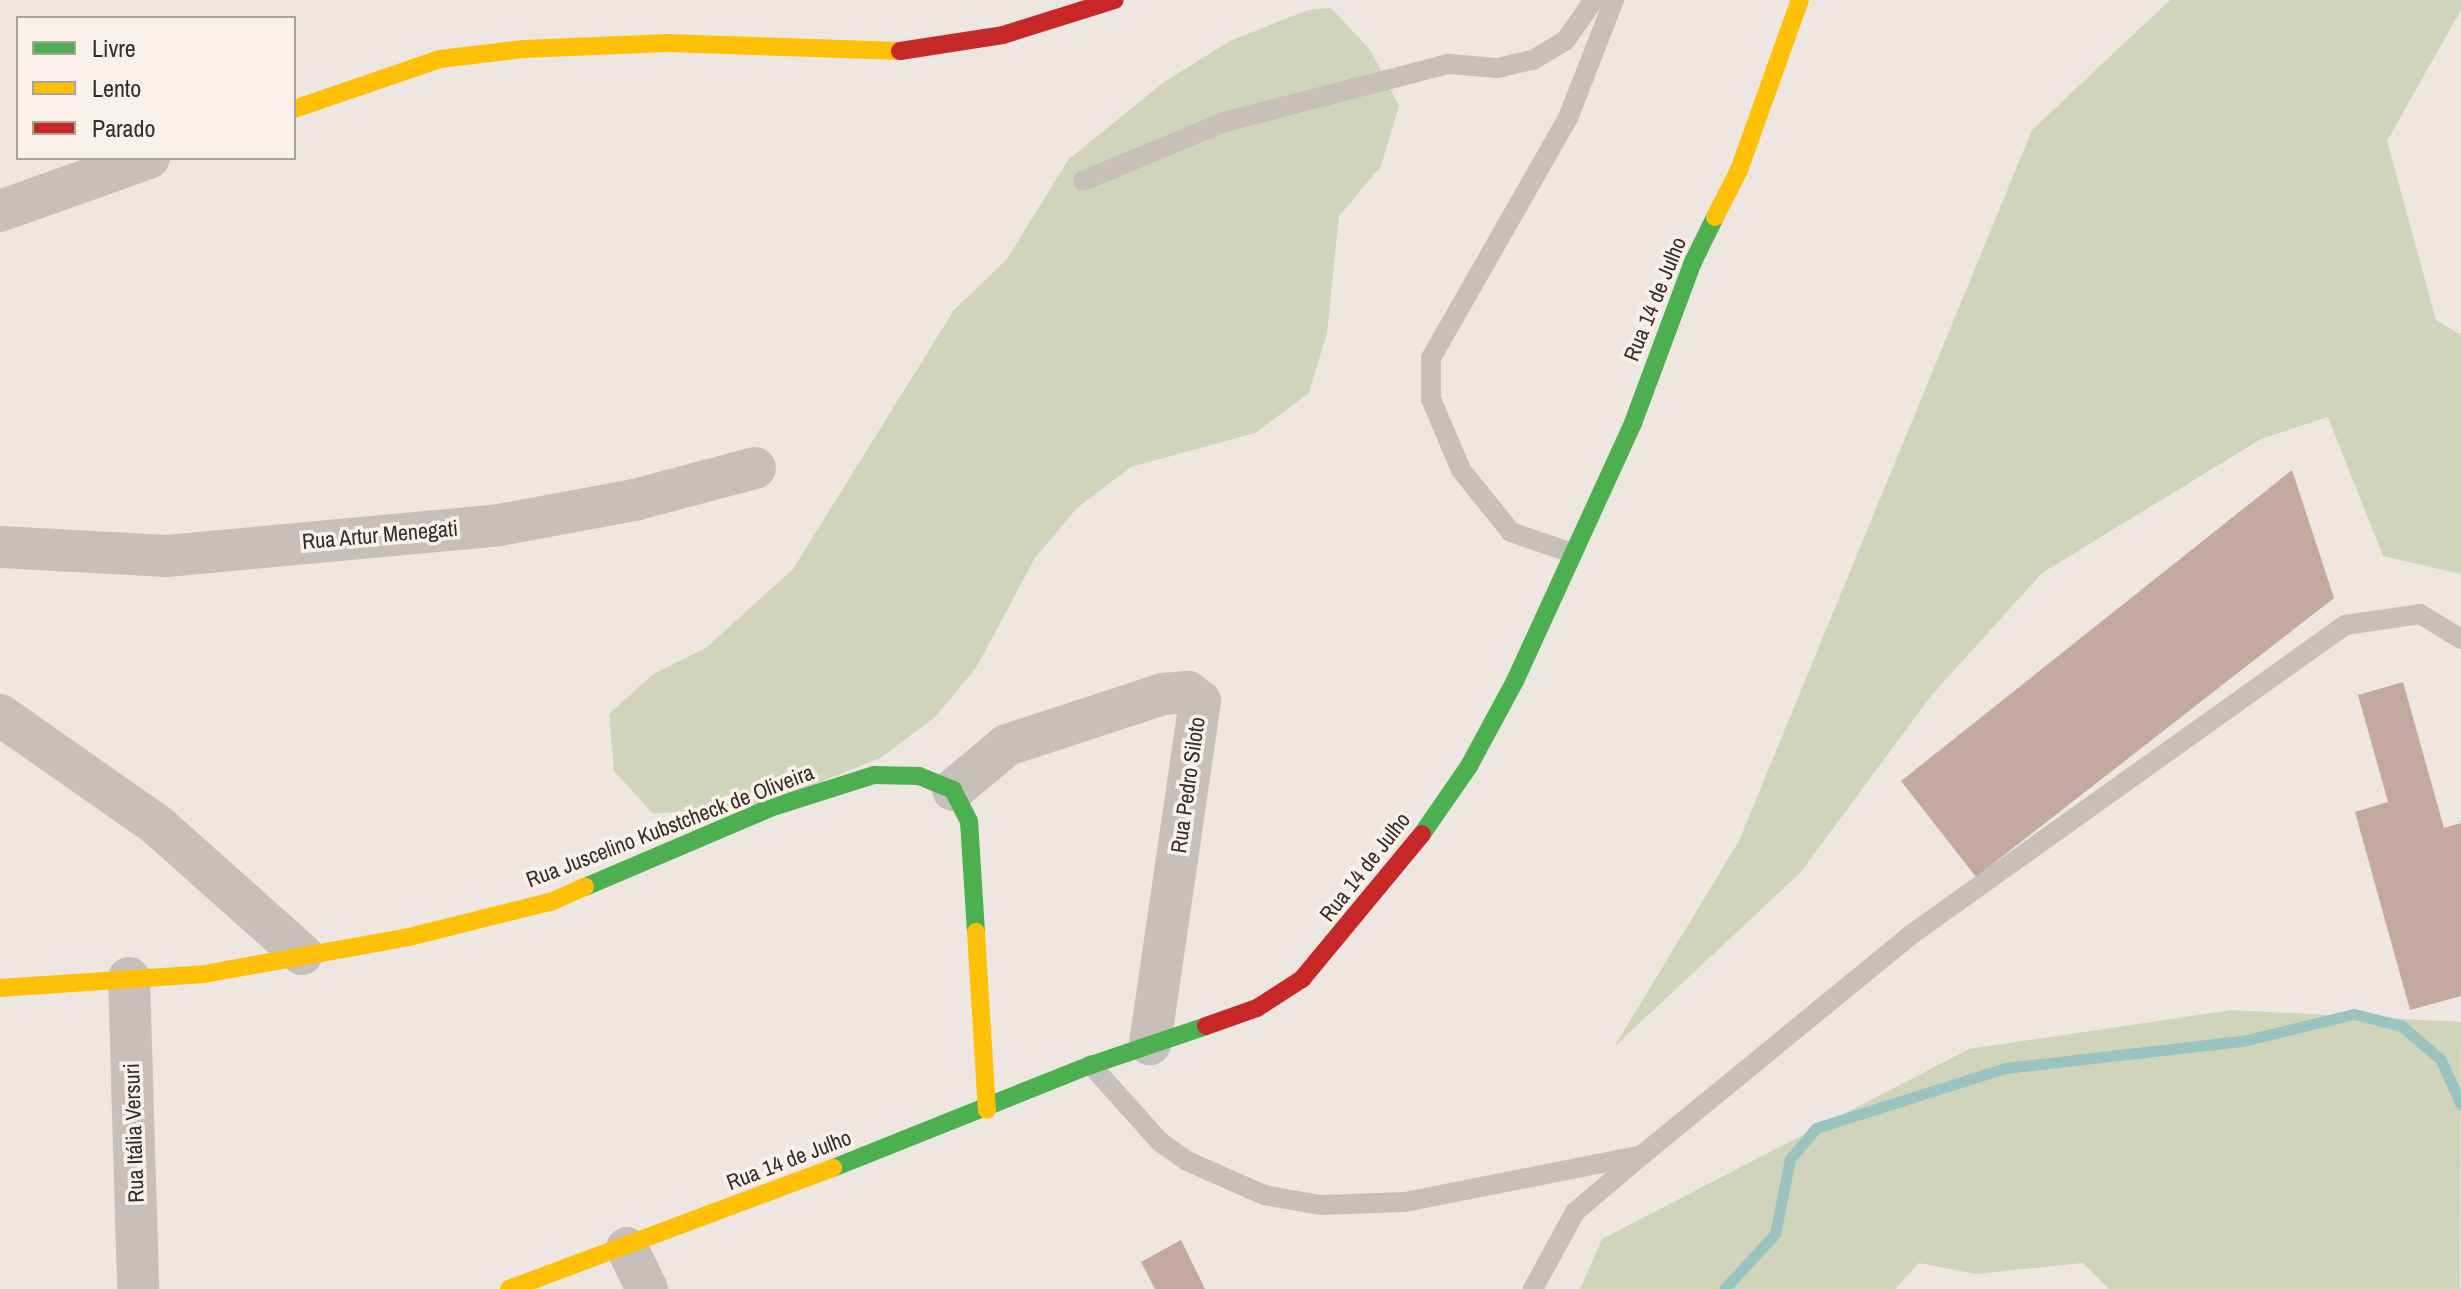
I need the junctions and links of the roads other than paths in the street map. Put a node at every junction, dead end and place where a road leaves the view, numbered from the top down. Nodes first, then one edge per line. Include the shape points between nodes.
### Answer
1 (1115, 0) edge
2 (1594, 0) edge
3 (1614, 0) edge
4 (1800, 0) edge
5 (296, 108) edge
6 (143, 160) edge
7 (1083, 181) dead end
8 (0, 211) edge
9 (755, 468) dead end
10 (0, 547) edge
11 (1572, 553) junction
12 (2461, 639) edge
13 (0, 715) edge
14 (953, 790) junction
15 (302, 954) junction
16 (129, 978) junction
17 (0, 988) edge
18 (1150, 1044) junction
19 (1091, 1065) junction
20 (987, 1110) junction
21 (1642, 1155) junction
22 (627, 1248) junction
23 (138, 1289) edge
24 (509, 1289) edge
25 (647, 1289) edge
26 (1533, 1289) edge

1 - 5 street via 1003,35 887,53 668,43 524,49 440,59
2 - 7 lane via 1565,41 1533,60 1497,68 1449,64 1224,122
3 - 11 lane via 1568,118 1431,358 1431,399 1461,470 1511,532
4 - 11 street, Rua 14 de Julho via 1739,170 1693,262 1633,423
6 - 8 street
9 - 10 street, Rua Artur Menegati via 634,500 499,525 167,556
11 - 18 street, Rua 14 de Julho via 1515,681 1469,766 1405,859 1339,938 1302,979 1257,1008
12 - 21 lane via 2420,614 2345,625 1912,934
13 - 15 street via 157,825
14 - 15 street, Rua Juscelino Kubstcheck de Oliveira via 919,776 874,775 770,808 553,901 409,937
14 - 18 street, Rua Pedro Siloto via 1007,745 1163,694 1188,692 1200,701
14 - 20 street via 969,821
15 - 16 street, Rua Juscelino Kubstcheck de Oliveira via 204,974
16 - 17 street, Rua Juscelino Kubstcheck de Oliveira
16 - 23 street, Rua Itália Versuri
18 - 19 street, Rua 14 de Julho
19 - 20 street, Rua 14 de Julho
19 - 21 lane via 1150,1133 1187,1161 1264,1195 1320,1205 1405,1202
20 - 22 street, Rua 14 de Julho
21 - 26 lane via 1575,1212
22 - 24 street, Rua 14 de Julho
22 - 25 street

